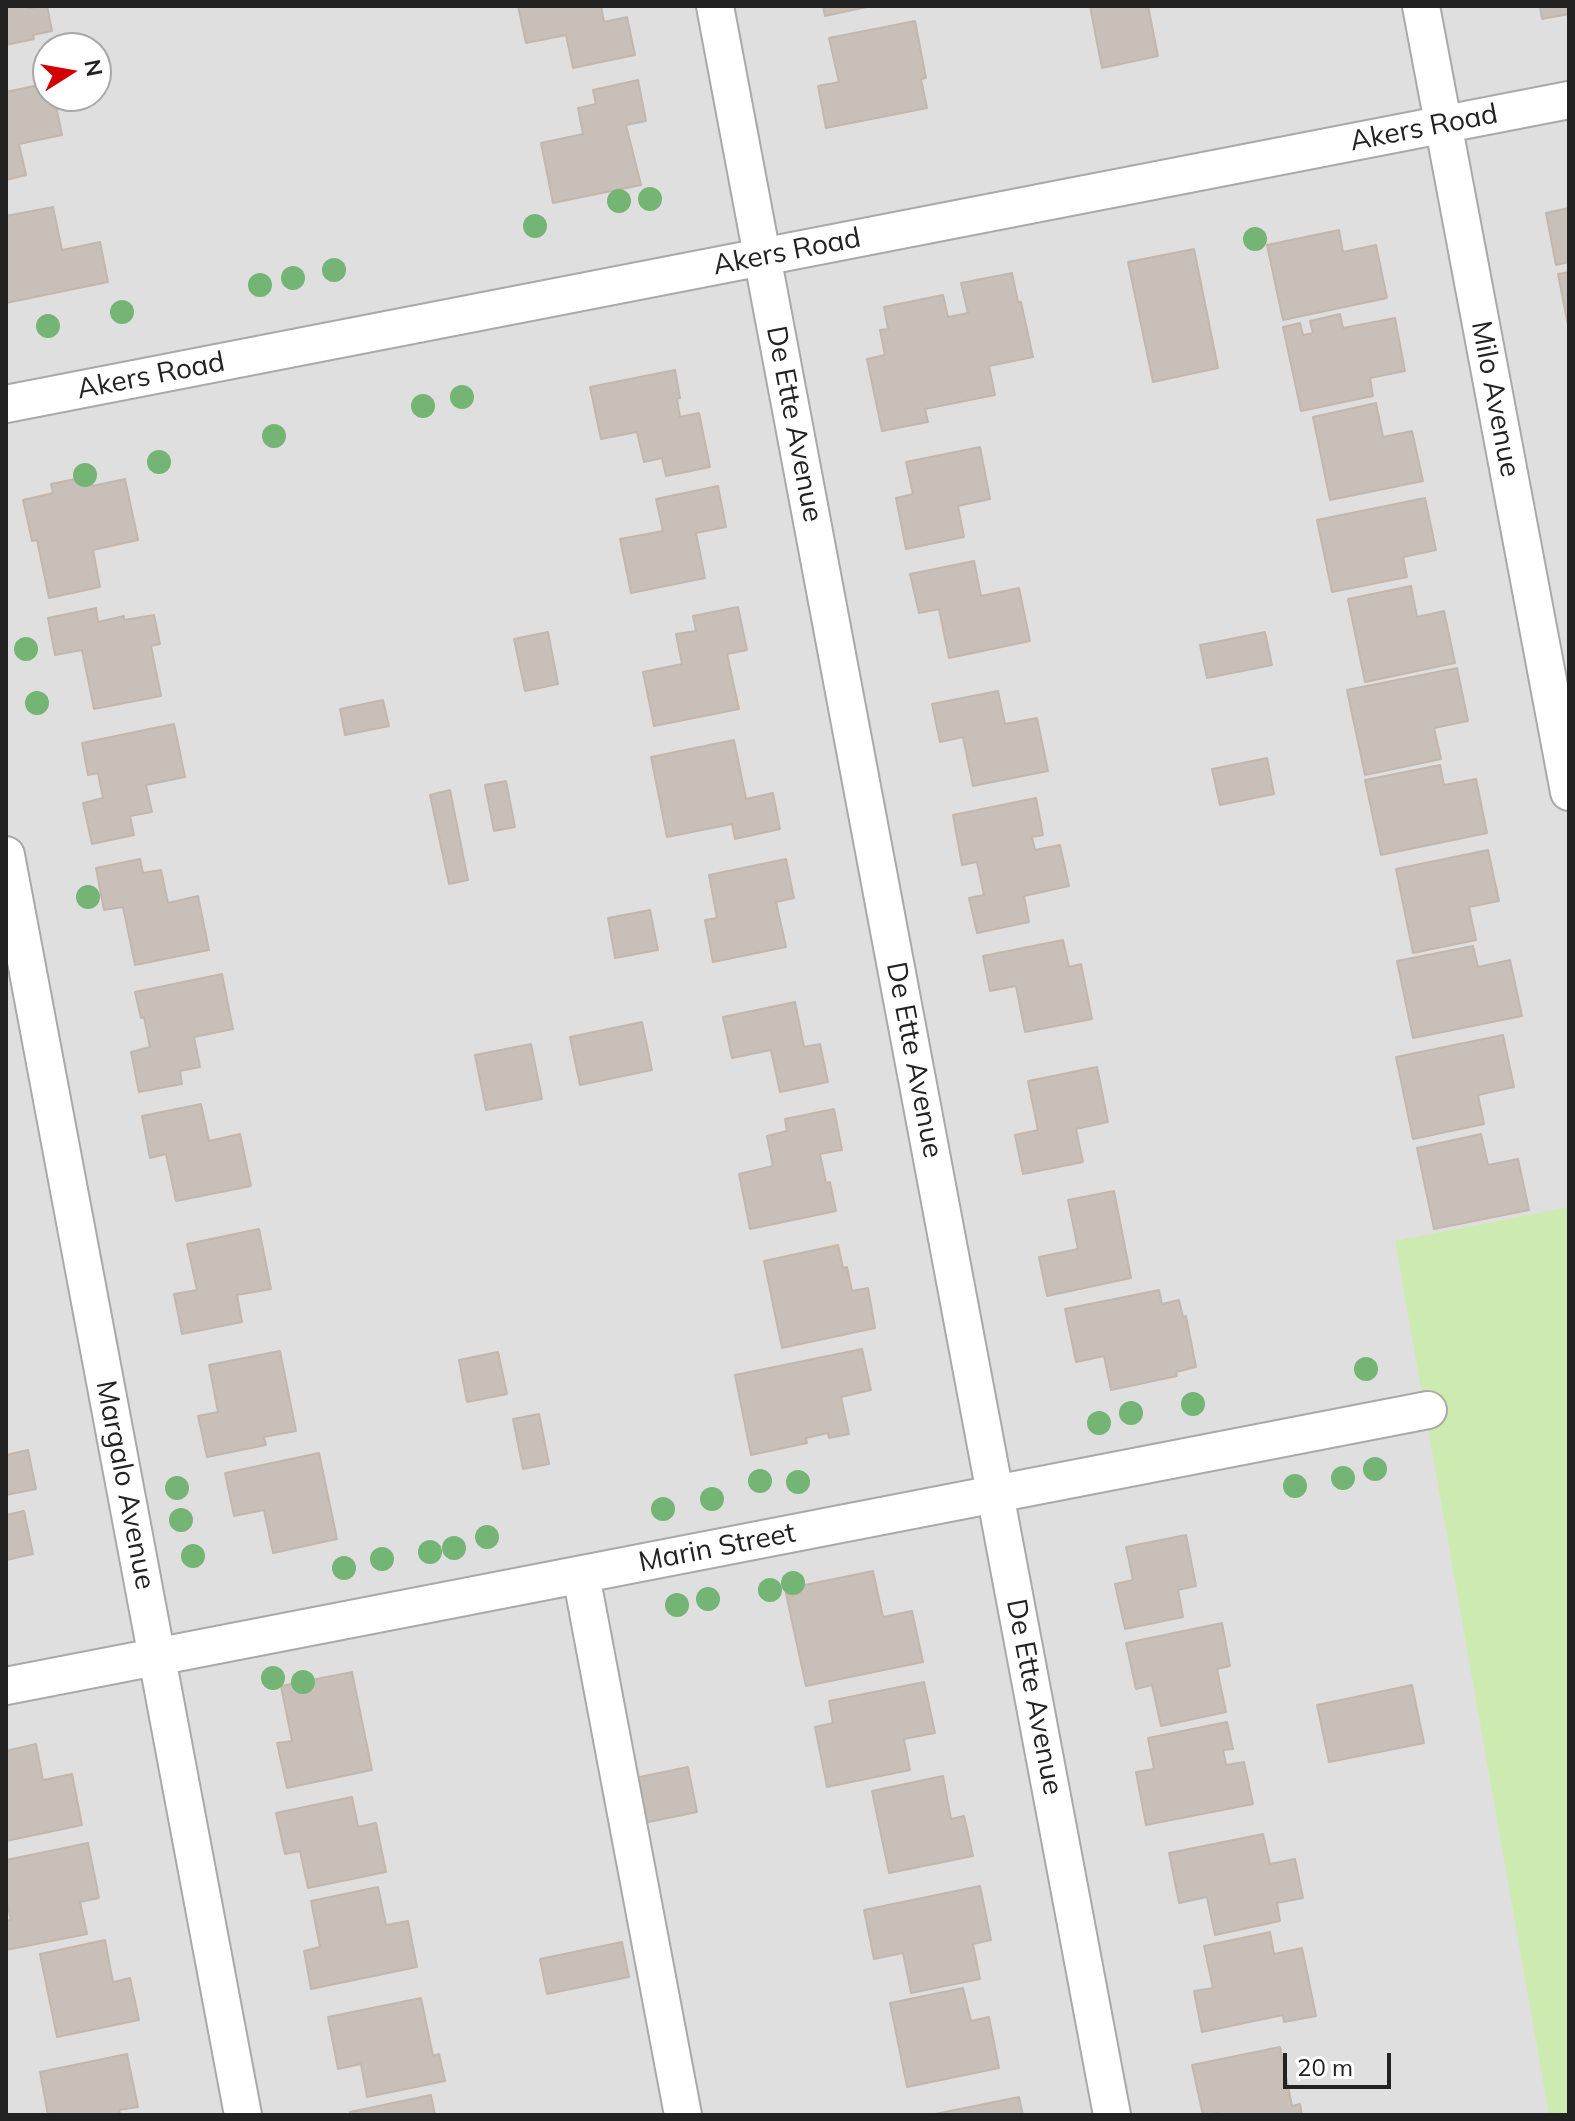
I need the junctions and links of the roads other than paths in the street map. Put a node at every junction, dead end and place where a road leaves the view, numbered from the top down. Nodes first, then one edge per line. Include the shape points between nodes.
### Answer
1 (715, 6) edge
2 (1421, 6) edge
3 (1569, 100) edge
4 (1443, 125) junction
5 (762, 257) junction
6 (6, 404) edge
7 (1569, 792) edge
8 (6, 855) edge
9 (1428, 1410) dead end
10 (996, 1494) junction
11 (581, 1575) junction
12 (158, 1657) junction
13 (6, 1686) edge
14 (243, 2115) edge
15 (683, 2115) edge
16 (1112, 2115) edge

1 - 5 street, De Ette Avenue
2 - 4 street, Milo Avenue
3 - 4 street, Akers Road
4 - 5 street, Akers Road
4 - 7 street, Milo Avenue
5 - 6 street, Akers Road
5 - 10 street, De Ette Avenue
8 - 12 street, Margalo Avenue
9 - 10 street, Marin Street
10 - 11 street, Marin Street
10 - 16 street, De Ette Avenue
11 - 12 street, Marin Street
11 - 15 street
12 - 13 street, Marin Street
12 - 14 street, Margalo Avenue

